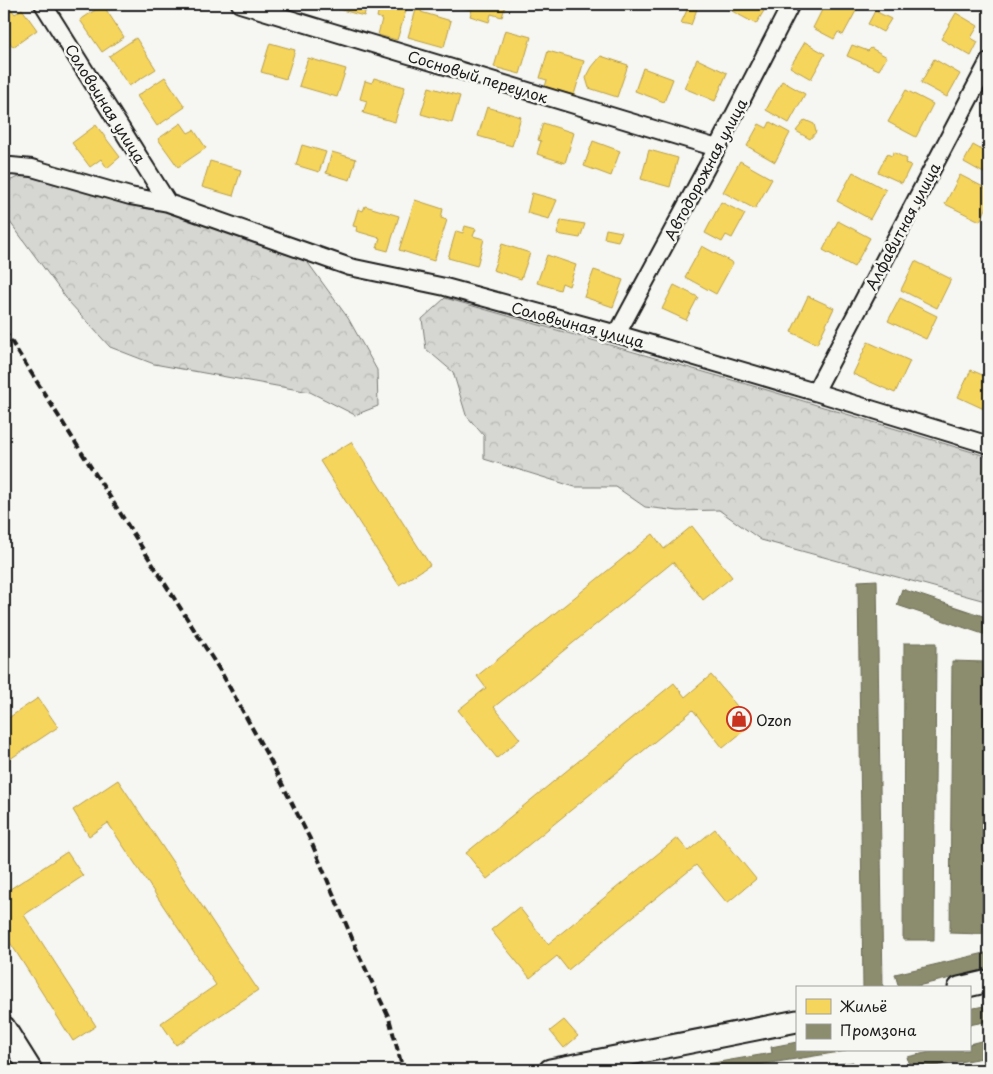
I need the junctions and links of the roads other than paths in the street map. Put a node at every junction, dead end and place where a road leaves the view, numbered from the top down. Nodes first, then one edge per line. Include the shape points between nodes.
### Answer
1 (44, 4) edge
2 (240, 4) edge
3 (791, 4) edge
4 (989, 61) edge
5 (717, 148) junction
6 (4, 168) edge
7 (168, 203) junction
8 (617, 334) junction
9 (815, 392) junction
10 (989, 445) edge
11 (989, 981) edge
12 (968, 986) edge
13 (796, 1021) edge
14 (4, 1027) edge
15 (32, 1070) edge
16 (550, 1070) edge

1 - 7 street, Соловьиная улица
2 - 5 street, Сосновый переулок
3 - 5 street, Автодорожная улица
4 - 9 street, Алфавитная улица
5 - 8 street, Автодорожная улица
6 - 7 street, Соловьиная улица via 32,168 130,196
7 - 8 street, Соловьиная улица via 350,267 445,287
8 - 9 street, Соловьиная улица
9 - 10 street, Соловьиная улица
11 - 12 street
13 - 16 street
14 - 15 street

